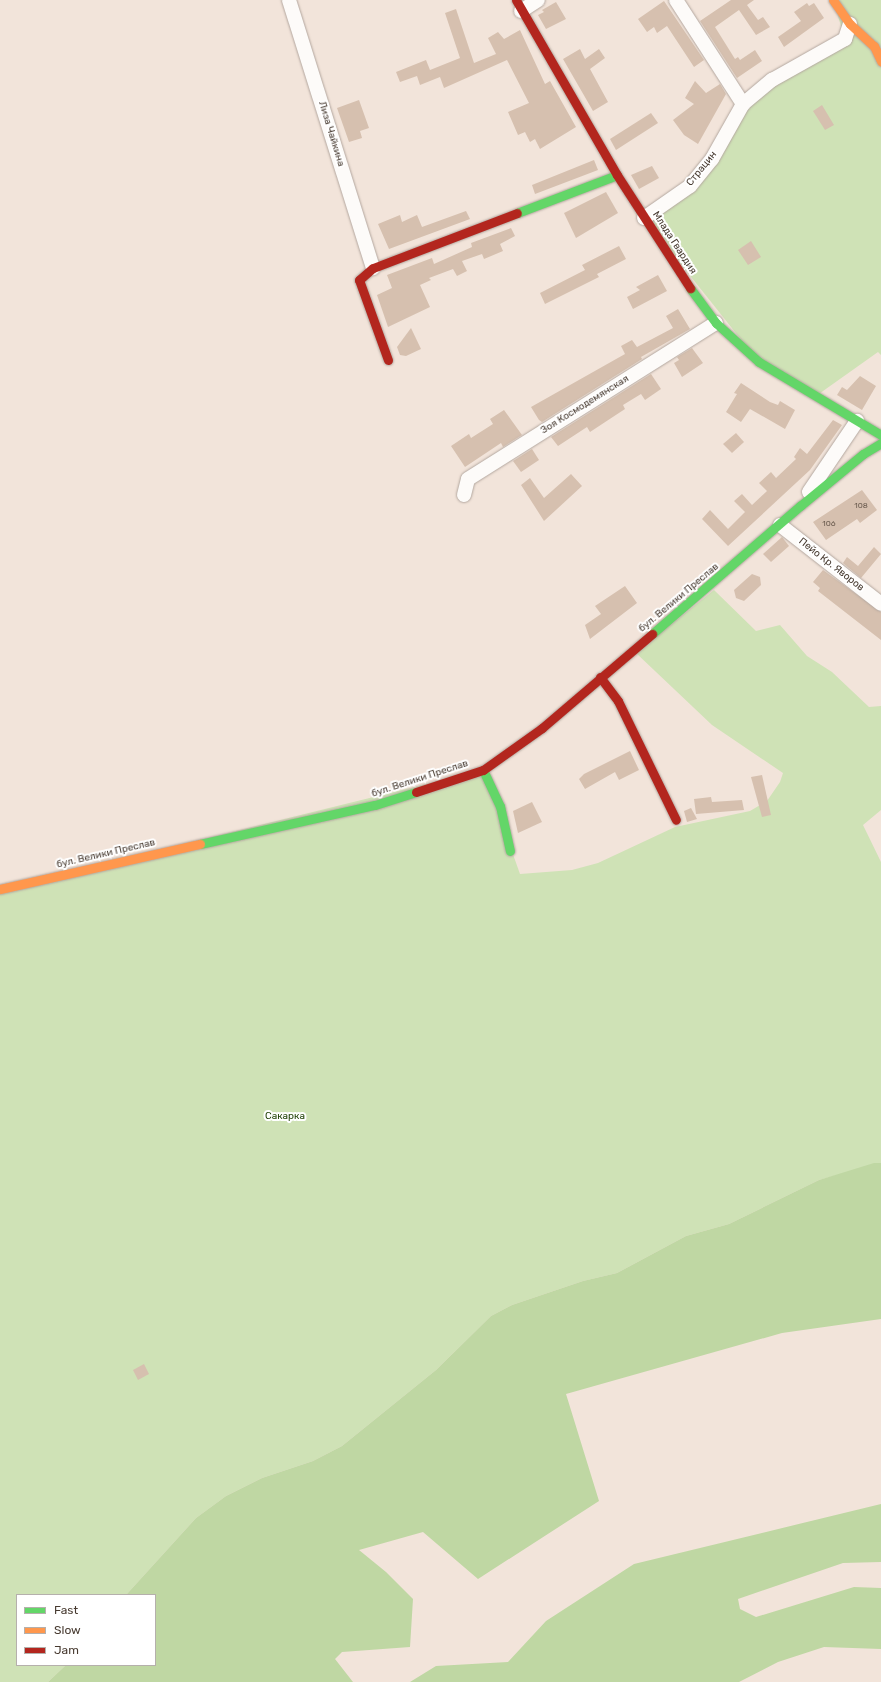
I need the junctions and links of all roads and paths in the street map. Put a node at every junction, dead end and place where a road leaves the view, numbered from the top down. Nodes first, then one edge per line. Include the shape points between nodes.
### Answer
1 (289, 0) edge
2 (538, 0) edge
3 (676, 0) edge
4 (833, 0) edge
5 (519, 5) edge
6 (850, 24) junction
7 (881, 61) edge
8 (743, 104) junction
9 (617, 175) junction
10 (644, 218) junction
11 (373, 268) junction
12 (716, 323) junction
13 (388, 360) dead end
14 (857, 421) junction
15 (881, 435) edge
16 (881, 443) edge
17 (464, 496) dead end
18 (800, 506) junction
19 (780, 525) junction
20 (881, 604) edge
21 (600, 677) junction
22 (483, 770) junction
23 (676, 820) dead end
24 (510, 851) dead end
25 (0, 889) edge

1 - 11 street, Лиза Чайкина
2 - 5 street
3 - 8 street
4 - 6 street
5 - 9 street, Млада Гвардия
6 - 7 street via 874,46
6 - 8 street, Страцин via 845,39 772,80
8 - 10 street, Страцин via 712,159 690,186
9 - 10 street, Млада Гвардия
9 - 11 street
10 - 12 street, Млада Гвардия
11 - 13 street via 359,280
12 - 14 street, Млада Гвардия via 759,362
12 - 17 street, Зоя Космодемянская via 468,479
14 - 15 street, Млада Гвардия
14 - 18 street
16 - 18 street, бул. Велики Преслав via 863,454
18 - 19 street, бул. Велики Преслав
19 - 20 street, Пейо Кр. Яворов
19 - 21 street, бул. Велики Преслав via 691,603
21 - 22 street, бул. Велики Преслав via 542,728
21 - 23 street via 618,701
22 - 24 street via 500,806
22 - 25 street, бул. Велики Преслав via 375,805

